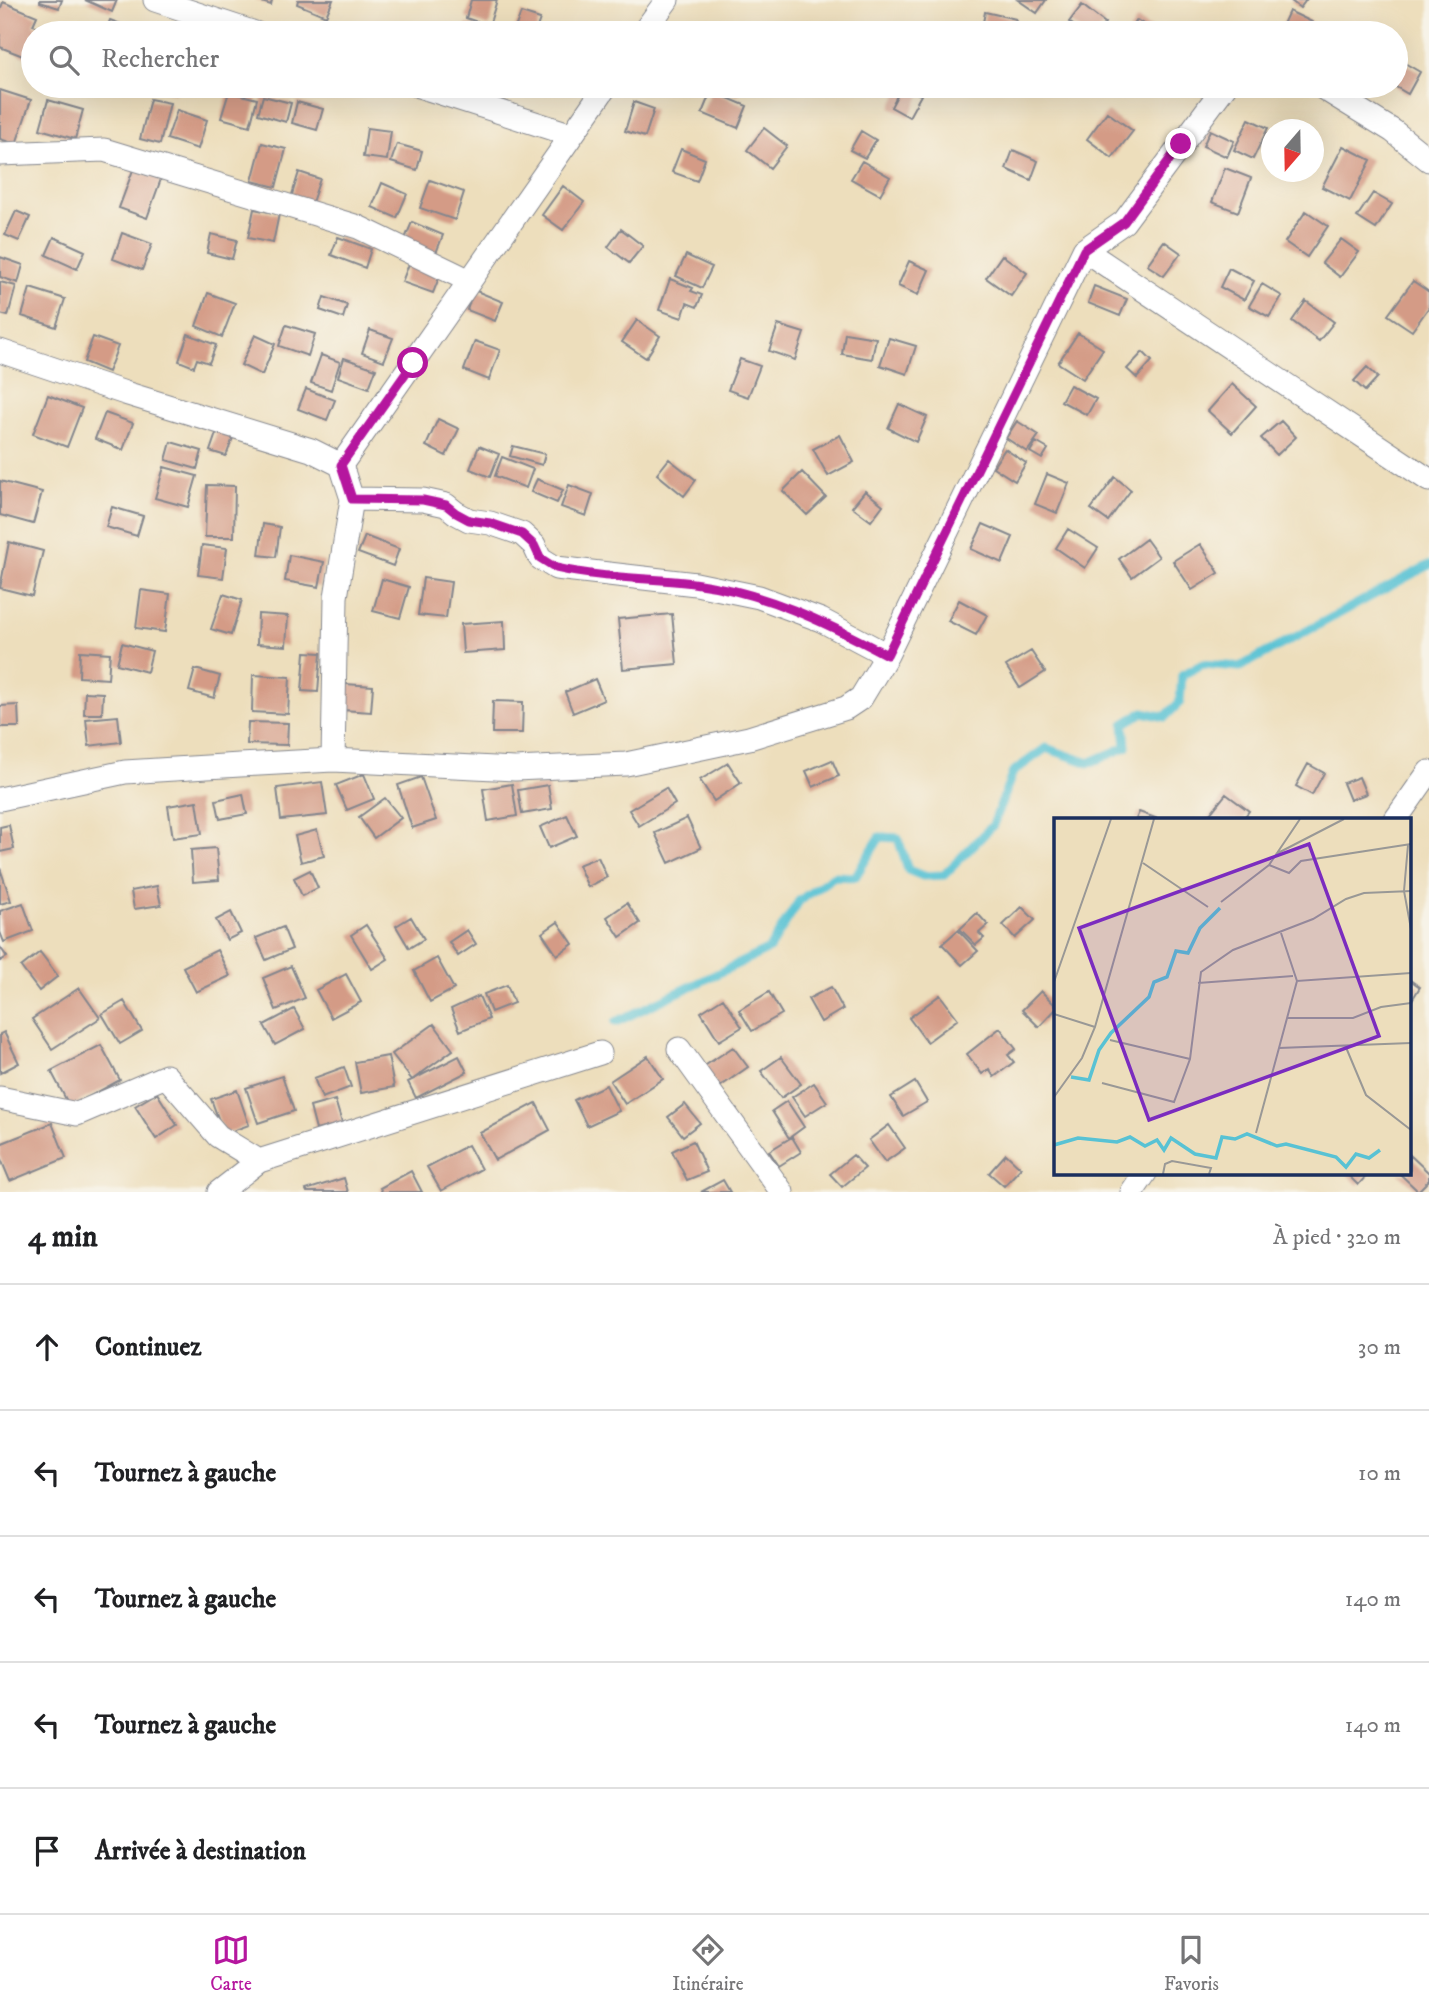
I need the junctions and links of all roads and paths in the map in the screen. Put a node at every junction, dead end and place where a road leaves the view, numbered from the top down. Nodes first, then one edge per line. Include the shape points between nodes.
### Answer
1 (155, 0) edge
2 (667, 0) edge
3 (203, 8) edge
4 (230, 21) edge
5 (652, 21) edge
6 (456, 98) edge
7 (598, 98) edge
8 (1216, 98) edge
9 (1339, 98) edge
10 (572, 135) junction
11 (0, 153) edge
12 (1429, 160) edge
13 (1084, 250) junction
14 (470, 281) junction
15 (0, 351) edge
16 (341, 465) junction
17 (1429, 480) edge
18 (352, 499) junction
19 (887, 655) junction
20 (332, 760) junction
21 (1429, 772) edge
22 (0, 799) edge
23 (1397, 818) edge
24 (679, 1049) dead end
25 (600, 1053) dead end
26 (0, 1098) edge
27 (260, 1161) junction
28 (1144, 1174) edge
29 (219, 1192) edge
30 (782, 1192) edge
31 (1132, 1192) edge

1 - 3 street
2 - 5 street
3 - 4 street
6 - 10 street
7 - 10 street
8 - 13 street via 1124,222
9 - 12 street
10 - 14 street
11 - 14 street via 104,150 358,226
13 - 17 street
13 - 19 street
14 - 16 street
15 - 16 street via 311,450
16 - 18 street
18 - 19 street via 423,500 446,505 469,520 522,534 540,558 556,568 696,584 759,597 821,620
18 - 20 street via 336,597
19 - 20 street via 861,698 846,708 749,738 626,764 514,769
20 - 22 street via 125,772
21 - 23 street
24 - 30 street
25 - 27 street
26 - 27 street via 77,1114 166,1076 218,1136
27 - 29 street
28 - 31 street

